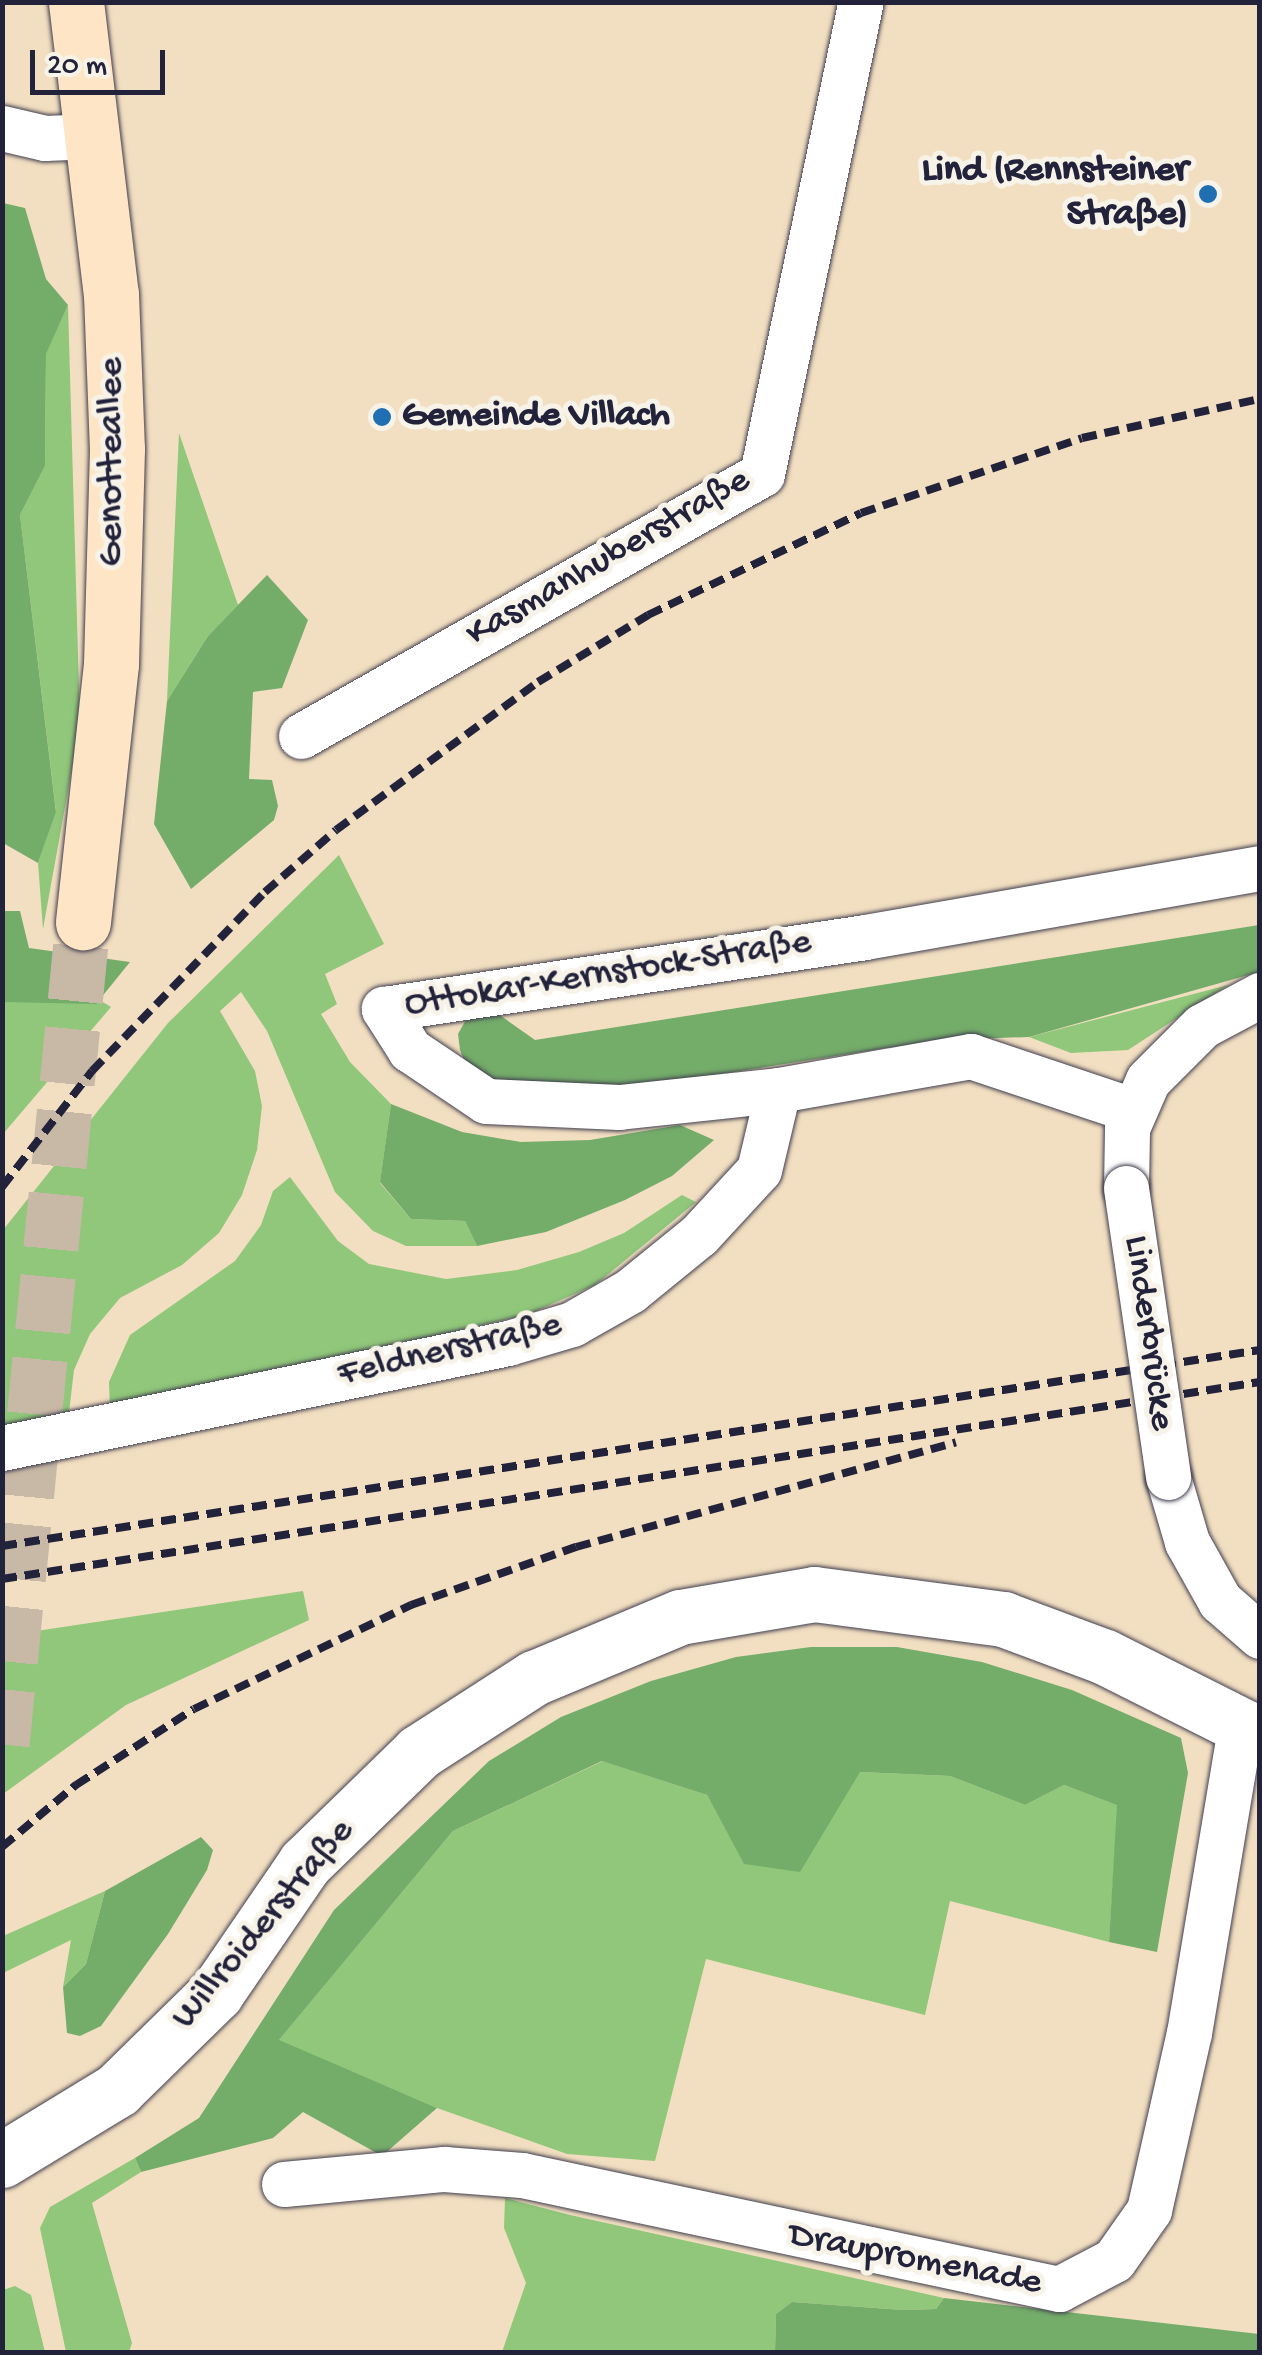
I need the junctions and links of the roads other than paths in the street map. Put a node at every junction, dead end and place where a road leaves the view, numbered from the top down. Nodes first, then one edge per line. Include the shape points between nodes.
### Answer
1 (76, 2) edge
2 (860, 2) edge
3 (2, 128) edge
4 (92, 136) junction
5 (301, 736) dead end
6 (1260, 868) edge
7 (83, 922) tunnel mouth
8 (1260, 995) edge
9 (778, 1090) junction
10 (1132, 1110) junction
11 (2, 1448) edge
12 (1260, 1636) edge
13 (1250, 1732) edge
14 (1242, 1822) edge
15 (2, 2160) edge
16 (284, 2184) dead end

1 - 4 main road, Genotteallee
2 - 5 street, Kasmanhuberstraße via 762,474
3 - 4 street via 45,138
4 - 7 main road, Genotteallee via 111,294 117,449 111,664
6 - 9 street, Ottokar-Kernstock-Straße via 864,937 384,1009 410,1050 486,1102 619,1107
8 - 10 street via 1202,1026 1171,1052
9 - 10 street via 970,1056
9 - 11 street, Feldnerstraße via 759,1170 700,1235 630,1292 572,1324
10 - 12 street, Linderbrücke, bridge via 1126,1188 1168,1477 1187,1542 1220,1601
13 - 14 street, Draupromenade
13 - 15 street, Willroiderstraße via 1104,1657 1003,1619 814,1594 680,1616 534,1678 419,1752 305,1863 216,1994 131,2076
14 - 16 street, Draupromenade via 1149,2210 1114,2260 1059,2289 522,2175 444,2169

